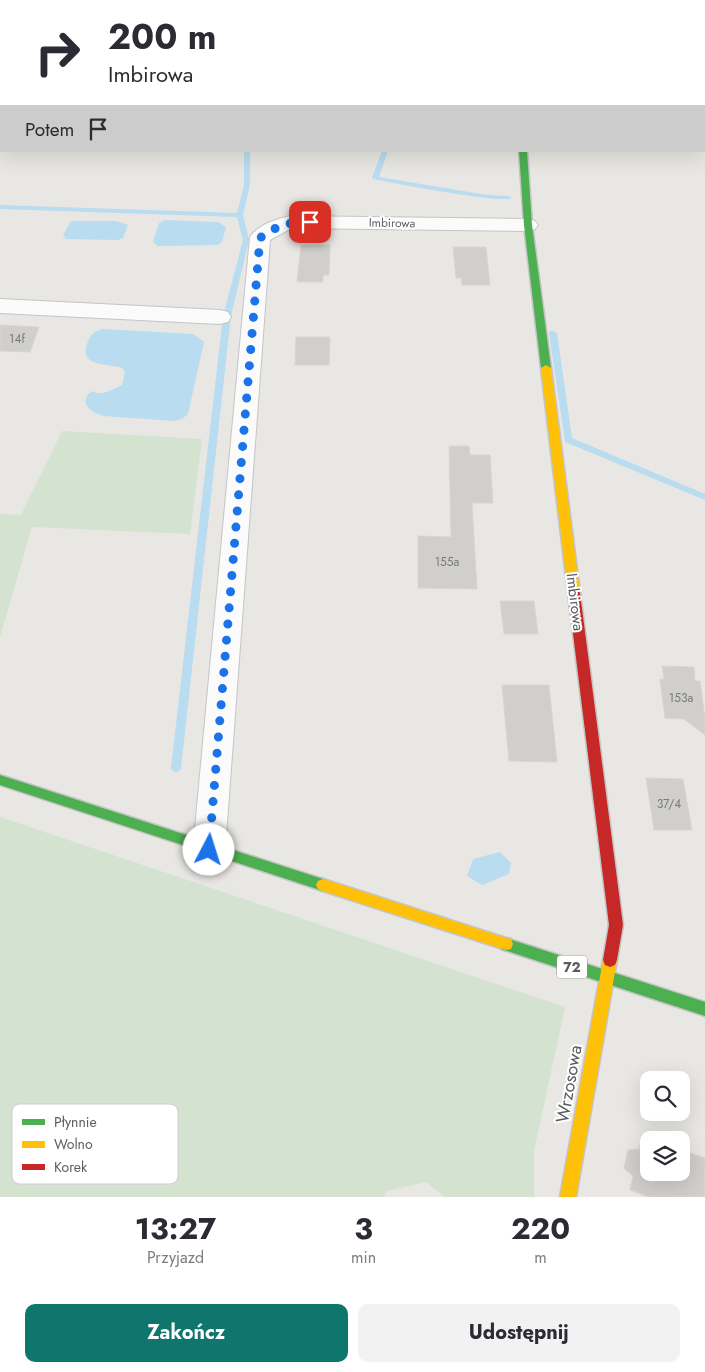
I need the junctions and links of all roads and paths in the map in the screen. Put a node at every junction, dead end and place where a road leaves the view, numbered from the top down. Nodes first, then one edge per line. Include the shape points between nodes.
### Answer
1 (523, 152) edge
2 (528, 225) junction
3 (0, 306) edge
4 (220, 317) dead end
5 (0, 780) edge
6 (209, 850) junction
7 (605, 978) junction
8 (705, 1009) edge
9 (568, 1197) edge

1 - 2 street, Imbirowa
2 - 6 street, Imbirowa via 290,222 260,238
2 - 7 street, Imbirowa via 616,924
3 - 4 street
5 - 6 street, 72
6 - 7 street, 72
7 - 8 street, 72
7 - 9 street, Wrzosowa

